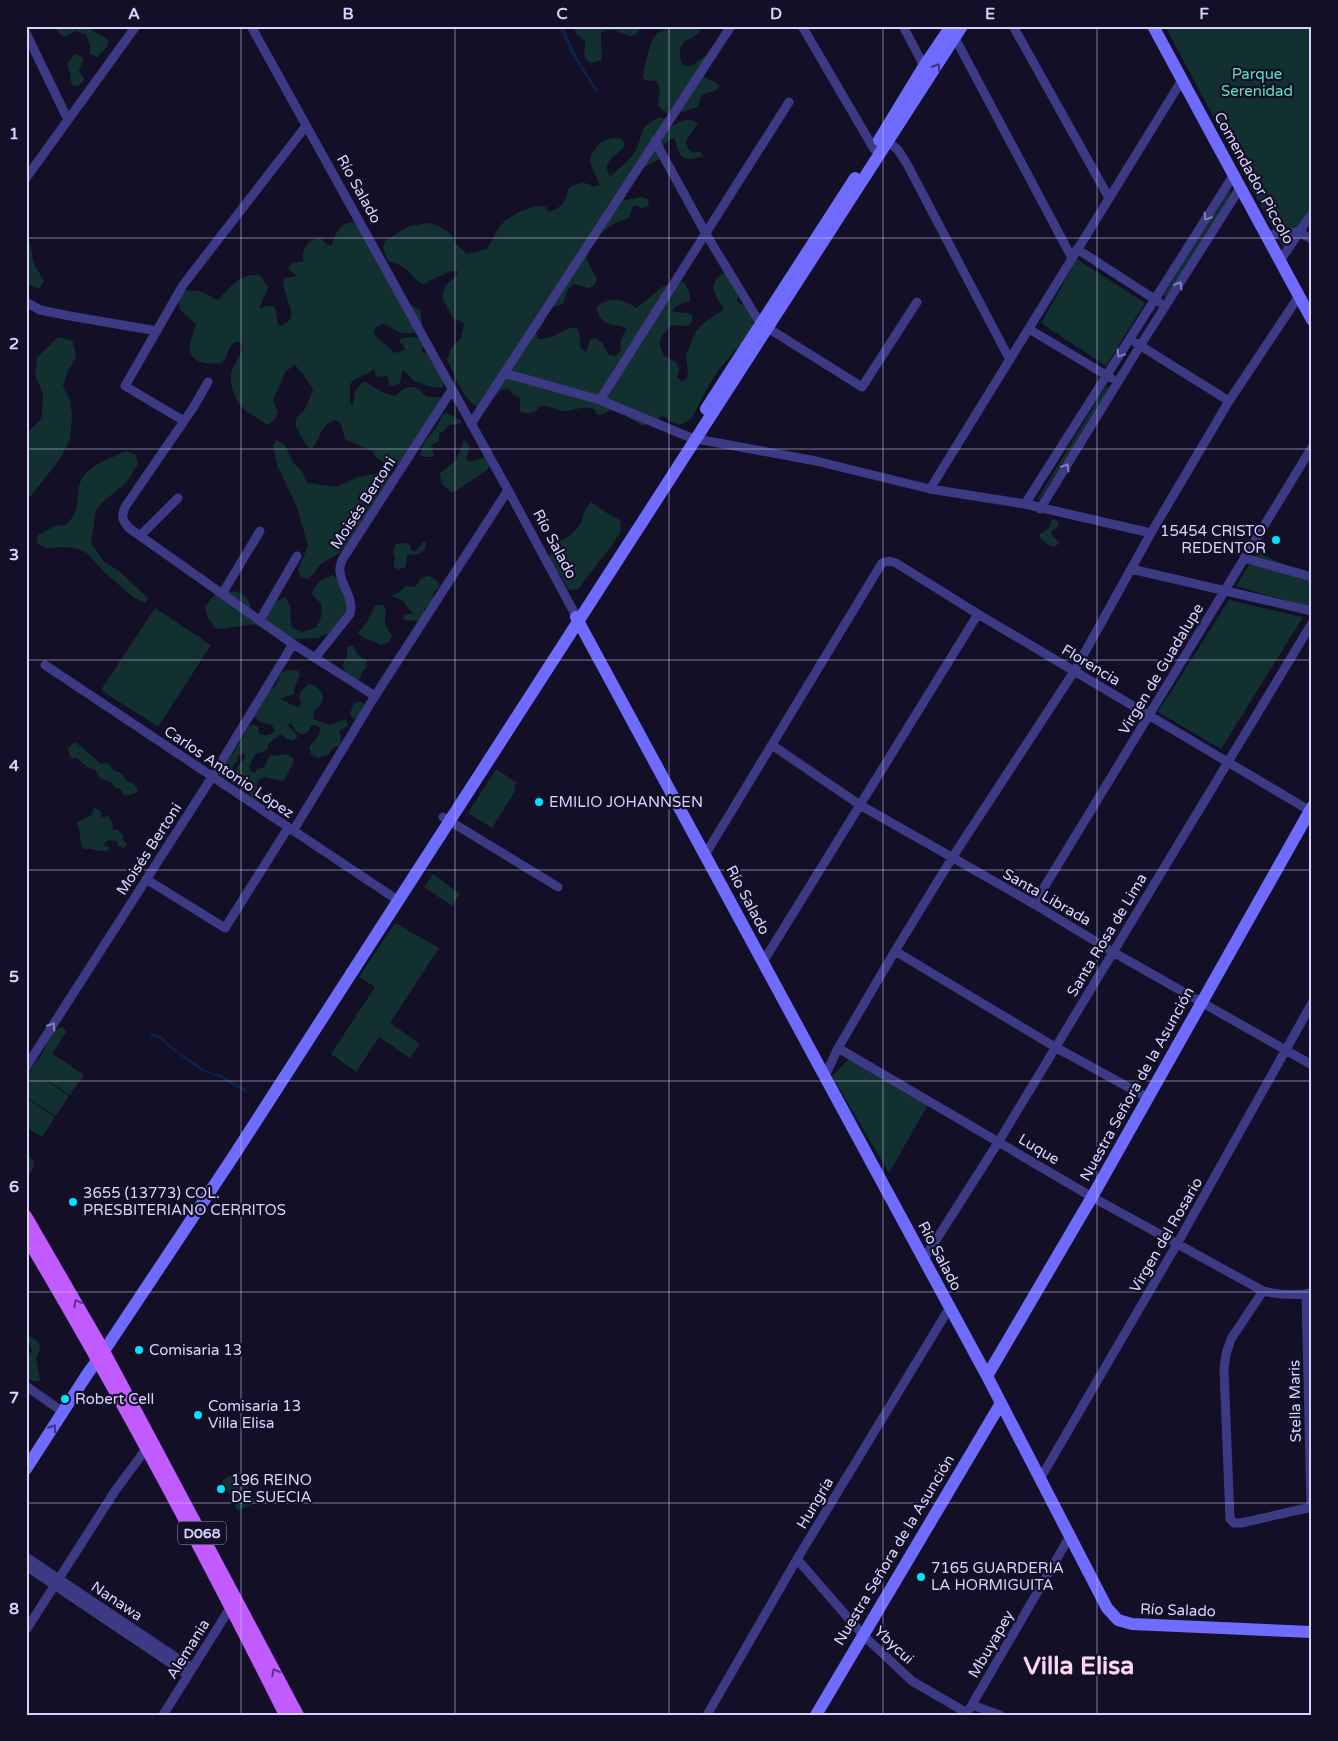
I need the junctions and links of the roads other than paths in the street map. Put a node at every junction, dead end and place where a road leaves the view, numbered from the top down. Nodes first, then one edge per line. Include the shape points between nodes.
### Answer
1 (136, 26) edge
2 (251, 26) edge
3 (731, 26) edge
4 (802, 26) edge
5 (903, 26) edge
6 (962, 26) edge
7 (1013, 26) edge
8 (1153, 26) edge
9 (953, 32) edge
10 (26, 33) edge
11 (924, 66) junction
12 (1182, 80) junction
13 (789, 102) dead end
14 (68, 120) junction
15 (306, 126) junction
16 (886, 139) junction
17 (655, 142) junction
18 (874, 148) junction
19 (1233, 176) junction
20 (26, 178) edge
21 (1240, 188) junction
22 (1109, 198) junction
23 (1312, 214) edge
24 (1298, 232) junction
25 (706, 234) junction
26 (1267, 235) junction
27 (1312, 239) edge
28 (1077, 249) junction
29 (1072, 258) junction
30 (1280, 260) junction
31 (1299, 296) junction
32 (1155, 299) junction
33 (26, 302) edge
34 (917, 302) dead end
35 (1166, 306) junction
36 (1312, 320) edge
37 (764, 325) junction
38 (1029, 329) junction
39 (157, 331) junction
40 (1129, 340) junction
41 (1140, 346) junction
42 (1010, 360) junction
43 (504, 373) junction
44 (1107, 375) junction
45 (208, 382) dead end
46 (1118, 382) junction
47 (451, 391) junction
48 (600, 400) junction
49 (1230, 400) junction
50 (184, 421) junction
51 (471, 424) junction
52 (693, 438) junction
53 (1312, 448) edge
54 (930, 489) junction
55 (508, 490) junction
56 (178, 498) dead end
57 (1025, 504) junction
58 (1040, 509) junction
59 (260, 531) dead end
60 (1151, 533) junction
61 (140, 536) junction
62 (297, 556) dead end
63 (1244, 558) junction
64 (1131, 569) junction
65 (1312, 577) edge
66 (1224, 591) junction
67 (222, 594) junction
68 (1312, 611) edge
69 (978, 614) junction
70 (577, 618) junction
71 (260, 620) junction
72 (1312, 623) edge
73 (293, 644) junction
74 (315, 658) junction
75 (45, 665) dead end
76 (1074, 670) junction
77 (375, 696) junction
78 (1149, 716) junction
79 (772, 745) junction
80 (1227, 763) junction
81 (212, 777) junction
82 (860, 805) junction
83 (1311, 810) edge
84 (447, 820) junction
85 (290, 830) junction
86 (705, 855) junction
87 (952, 858) junction
88 (146, 879) junction
89 (558, 886) dead end
90 (395, 899) junction
91 (1034, 904) junction
92 (895, 951) junction
93 (1112, 952) junction
94 (763, 962) junction
95 (1202, 1003) junction
96 (1312, 1003) edge
97 (1055, 1047) junction
98 (838, 1048) junction
99 (1285, 1050) junction
100 (1312, 1065) edge
101 (26, 1067) edge
102 (824, 1076) junction
103 (1148, 1098) junction
104 (999, 1141) junction
105 (1092, 1197) junction
106 (26, 1216) edge
107 (26, 1237) edge
108 (1177, 1244) junction
109 (924, 1259) junction
110 (1263, 1291) junction
111 (1309, 1293) edge
112 (950, 1307) junction
113 (100, 1352) junction
114 (987, 1376) junction
115 (26, 1386) edge
116 (1001, 1403) junction
117 (63, 1412) junction
118 (149, 1444) junction
119 (26, 1469) edge
120 (1040, 1479) junction
121 (1311, 1507) edge
122 (1070, 1536) junction
123 (26, 1557) edge
124 (797, 1559) junction
125 (26, 1566) edge
126 (58, 1582) junction
127 (234, 1603) junction
128 (26, 1630) edge
129 (1312, 1632) edge
130 (863, 1635) junction
131 (190, 1671) junction
132 (968, 1711) edge
133 (294, 1714) edge
134 (163, 1715) edge
135 (707, 1715) edge
136 (816, 1715) edge
137 (1000, 1715) edge

1 - 14 street
2 - 15 street, Río Salado
3 - 17 street
4 - 18 street
5 - 11 street
6 - 9 street
7 - 22 street
8 - 12 street, Comendador Piccolo
9 - 11 street
16 -> 9 street
9 - 29 street
10 - 14 street
11 - 16 street
12 - 19 street, Comendador Piccolo
12 - 22 street
13 - 25 street
14 - 20 street
15 - 39 street via 183,285
15 - 47 street, Río Salado
16 - 18 street
16 - 37 street
16 - 42 street via 907,164
17 - 25 street
17 - 43 street
18 - 37 street
19 - 21 street, Comendador Piccolo
19 -> 32 street
21 - 26 street, Comendador Piccolo
35 -> 21 street
22 - 28 street
23 - 24 street
24 - 26 street
24 - 27 street
24 - 30 street
25 - 37 street
25 - 48 street
26 - 30 street, Comendador Piccolo
28 - 29 street
28 - 32 street
29 - 38 street
30 - 31 street, Comendador Piccolo
31 - 36 street, Comendador Piccolo
31 - 49 street
32 - 35 street
32 - 40 street
33 - 39 street via 40,310
34 - 37 street via 862,388
35 - 41 street
37 - 52 street
38 - 42 street
38 - 44 street
39 - 50 street via 125,386
40 - 41 street
40 -> 44 street
41 - 46 street
41 - 49 street
42 - 54 street
43 - 48 street
43 - 51 street
44 - 46 street
44 - 57 street
45 - 50 street
58 -> 46 street
47 - 51 street, Río Salado
47 - 74 street, Moisés Bertoni via 342,560 339,571 352,606 350,614
48 - 52 street
49 - 60 street
50 - 61 street via 124,507 122,520
51 - 55 street, Río Salado
52 - 54 street via 816,461
52 - 70 street
53 - 63 street, Virgen de Guadalupe
54 - 57 street
55 - 70 street, Río Salado
55 - 77 street
56 - 61 street
57 - 58 street
58 - 60 street
59 - 67 street
60 - 64 street
61 - 67 street
62 - 71 street
63 - 65 street
63 - 66 street, Virgen de Guadalupe
64 - 66 street
64 - 76 street
66 - 68 street
66 - 78 street, Virgen de Guadalupe
67 - 71 street
69 - 76 street, Florencia
69 - 79 street, Florencia via 896,563 882,564
69 - 82 street
70 - 84 street
70 - 86 street, Río Salado
71 - 73 street
72 - 80 street, Santa Rosa de Lima
73 - 74 street
73 - 81 street, Moisés Bertoni
74 - 77 street
75 - 81 street, Carlos Antonio López
76 - 78 street, Florencia
76 - 87 street
77 - 85 street
78 - 80 street, Florencia
78 - 91 street, Virgen de Guadalupe
79 - 82 street, Santa Librada
79 - 86 street
80 - 83 street, Florencia
80 - 93 street, Santa Rosa de Lima
81 - 85 street, Carlos Antonio López
81 - 88 street, Moisés Bertoni
82 - 87 street, Santa Librada
82 - 94 street
83 - 95 street, Nuestra Señora de la Asunción
84 - 89 street
84 - 90 street
85 - 88 street via 225,928
85 - 90 street, Carlos Antonio López
86 - 94 street, Río Salado
87 - 91 street, Santa Librada
87 - 92 street
101 -> 88 street, Moisés Bertoni
90 - 113 street
91 - 93 street, Santa Librada
92 - 97 street
92 - 98 street
93 - 95 street, Santa Librada
93 - 97 street, Santa Rosa de Lima
94 - 102 street, Río Salado
95 - 99 street, Santa Librada
95 - 103 street, Nuestra Señora de la Asunción
96 - 99 street, Virgen del Rosario
97 - 103 street
97 - 104 street, Santa Rosa de Lima
98 - 102 street
98 - 104 street, Luque
99 - 100 street, Santa Librada
99 - 108 street, Virgen del Rosario
102 - 109 street, Río Salado
103 - 105 street, Nuestra Señora de la Asunción
104 - 105 street, Luque
104 - 109 street, Santa Rosa de Lima
105 - 108 street, Luque
105 - 114 street, Nuestra Señora de la Asunción
113 -> 106 main road, D068
107 - 113 main road, D068
108 - 110 street, Luque
108 - 120 street, Virgen del Rosario
109 - 112 street, Río Salado
110 - 111 street, Luque via 1279,1295
110 - 121 street via 1231,1339 1226,1354 1230,1519 1241,1523
111 - 121 street, Stella Maris
112 - 114 street, Río Salado
112 - 124 street, Hungría
113 - 117 street
113 - 118 main road, D068
114 - 116 street, Río Salado
115 - 117 street
116 - 120 street, Río Salado
116 - 130 street, Nuestra Señora de la Asunción
119 -> 117 street
118 - 126 street via 115,1491
118 - 127 main road, D068
120 - 122 street, Río Salado
122 - 129 street, Río Salado via 1099,1596 1118,1620 1132,1624
122 - 132 street, Mbuyapey
123 - 126 street, Nanawa
124 - 130 street, Ybycui
124 - 135 street, Hungría
125 - 126 street, Nanawa
126 - 128 street
126 - 131 street, Nanawa
127 - 131 street, Alemania
127 - 133 main road, D068
130 - 132 street, Ybycui via 912,1681
130 - 136 street, Nuestra Señora de la Asunción
131 - 134 street, Alemania
132 - 137 street, Ybycui

